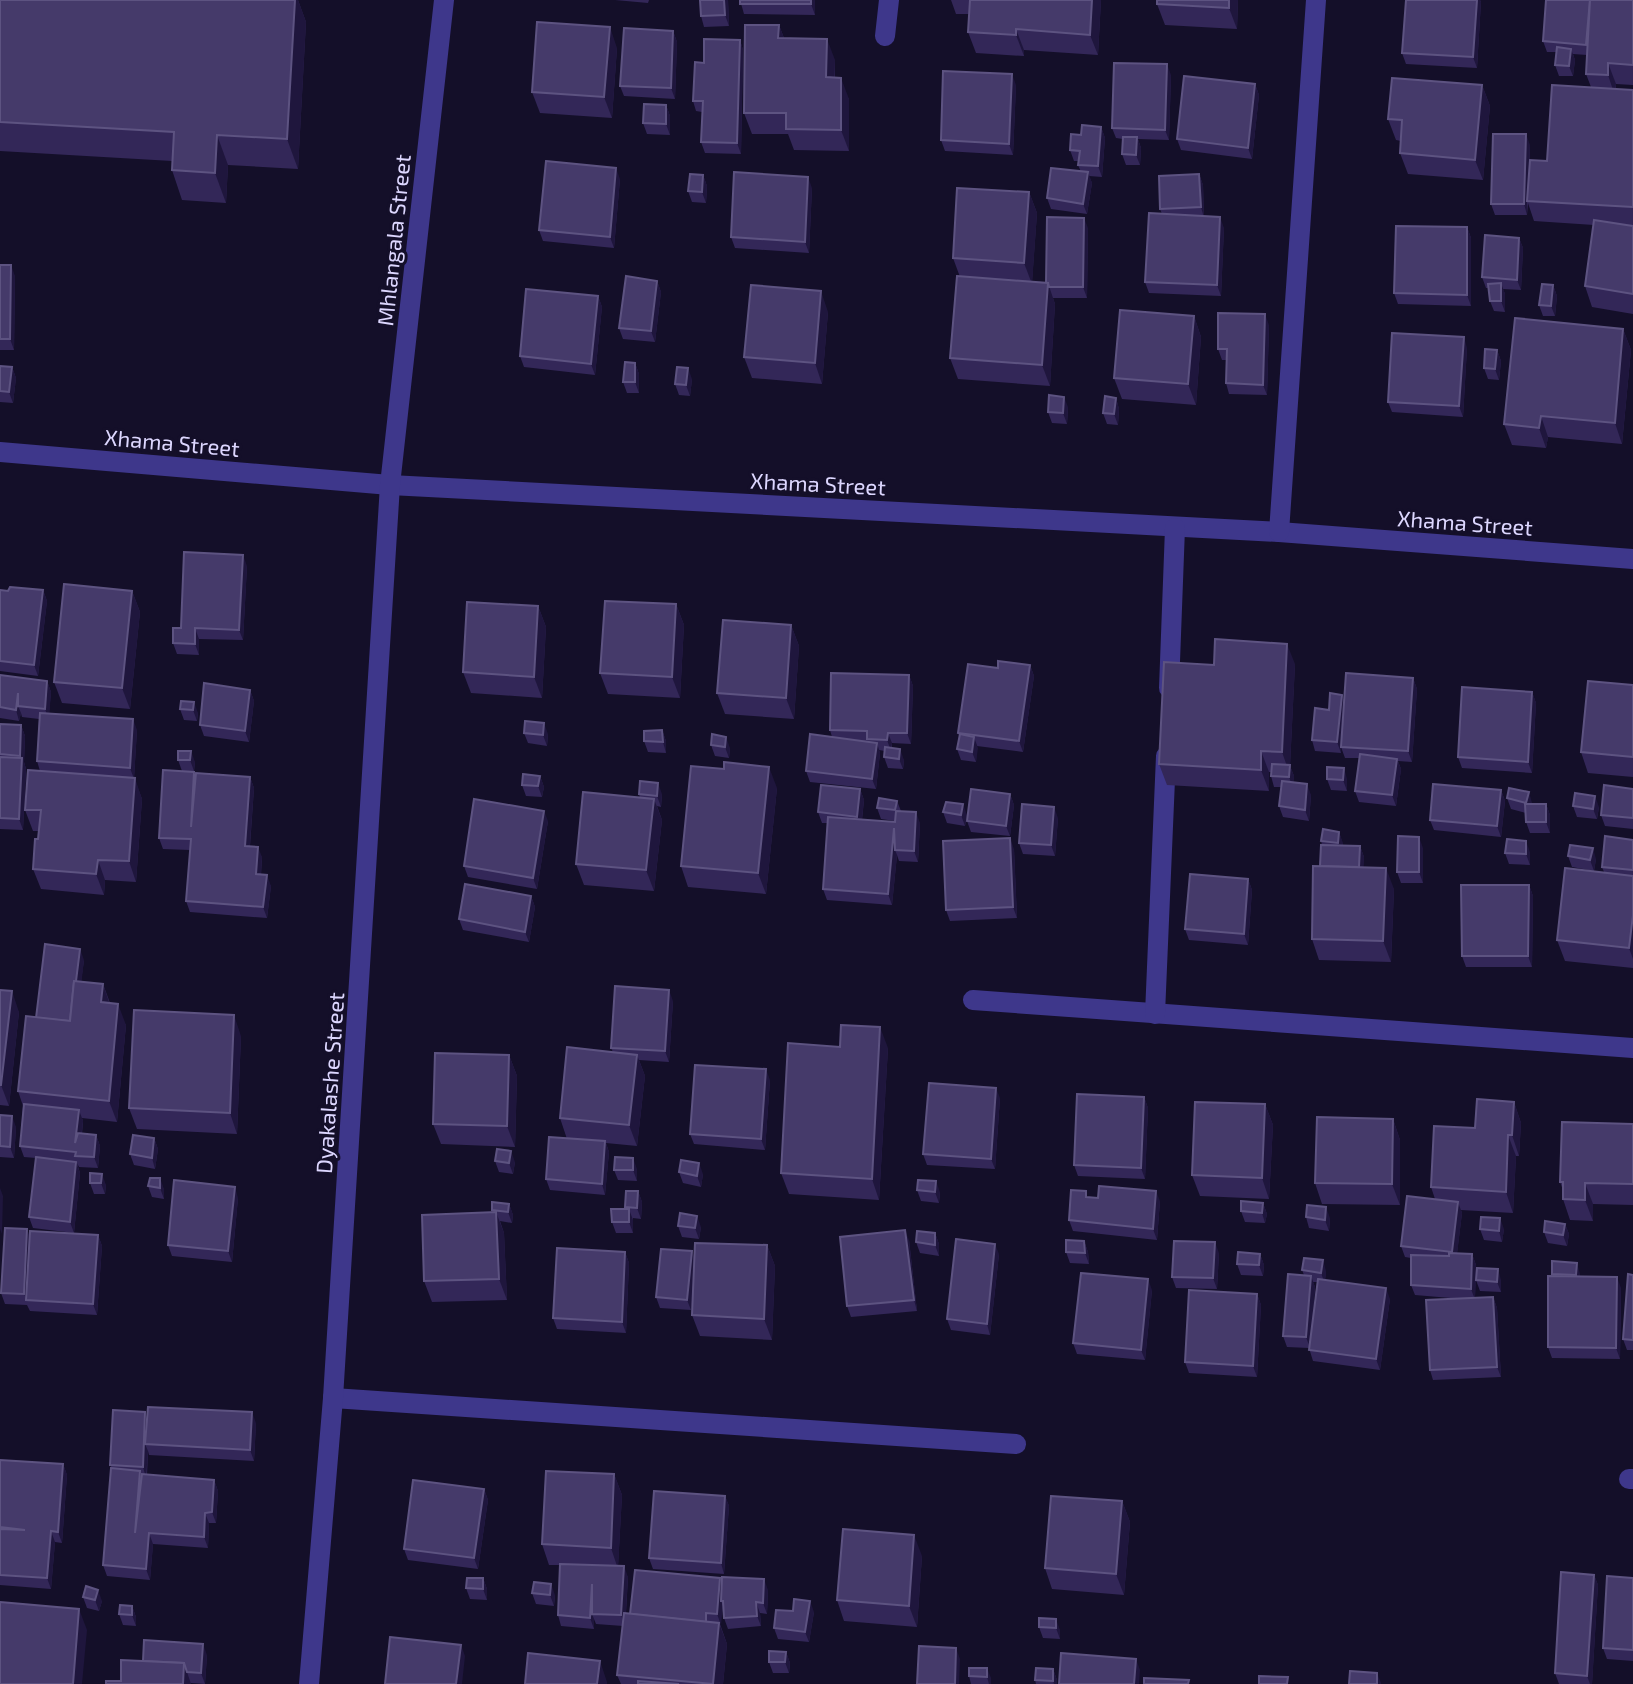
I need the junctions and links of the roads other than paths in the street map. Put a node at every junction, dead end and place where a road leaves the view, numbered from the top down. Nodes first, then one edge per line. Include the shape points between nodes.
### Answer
1 (889, 0) edge
2 (1316, 0) edge
3 (438, 1) edge
4 (885, 36) dead end
5 (0, 452) edge
6 (390, 485) junction
7 (1175, 528) junction
8 (1279, 532) junction
9 (1633, 559) edge
10 (1168, 701) edge
11 (1167, 732) edge
12 (973, 1000) dead end
13 (1155, 1014) junction
14 (1633, 1048) edge
15 (333, 1398) junction
16 (1016, 1444) dead end
17 (309, 1684) edge

1 - 4 street
2 - 8 street
3 - 6 street, Mhlangala Street
5 - 6 street, Xhama Street
6 - 7 street, Xhama Street
6 - 15 street, Dyakalashe Street
7 - 8 street, Xhama Street
7 - 10 street
8 - 9 street, Xhama Street
11 - 13 street
12 - 13 street
13 - 14 street
15 - 16 street
15 - 17 street, Dyakalashe Street

